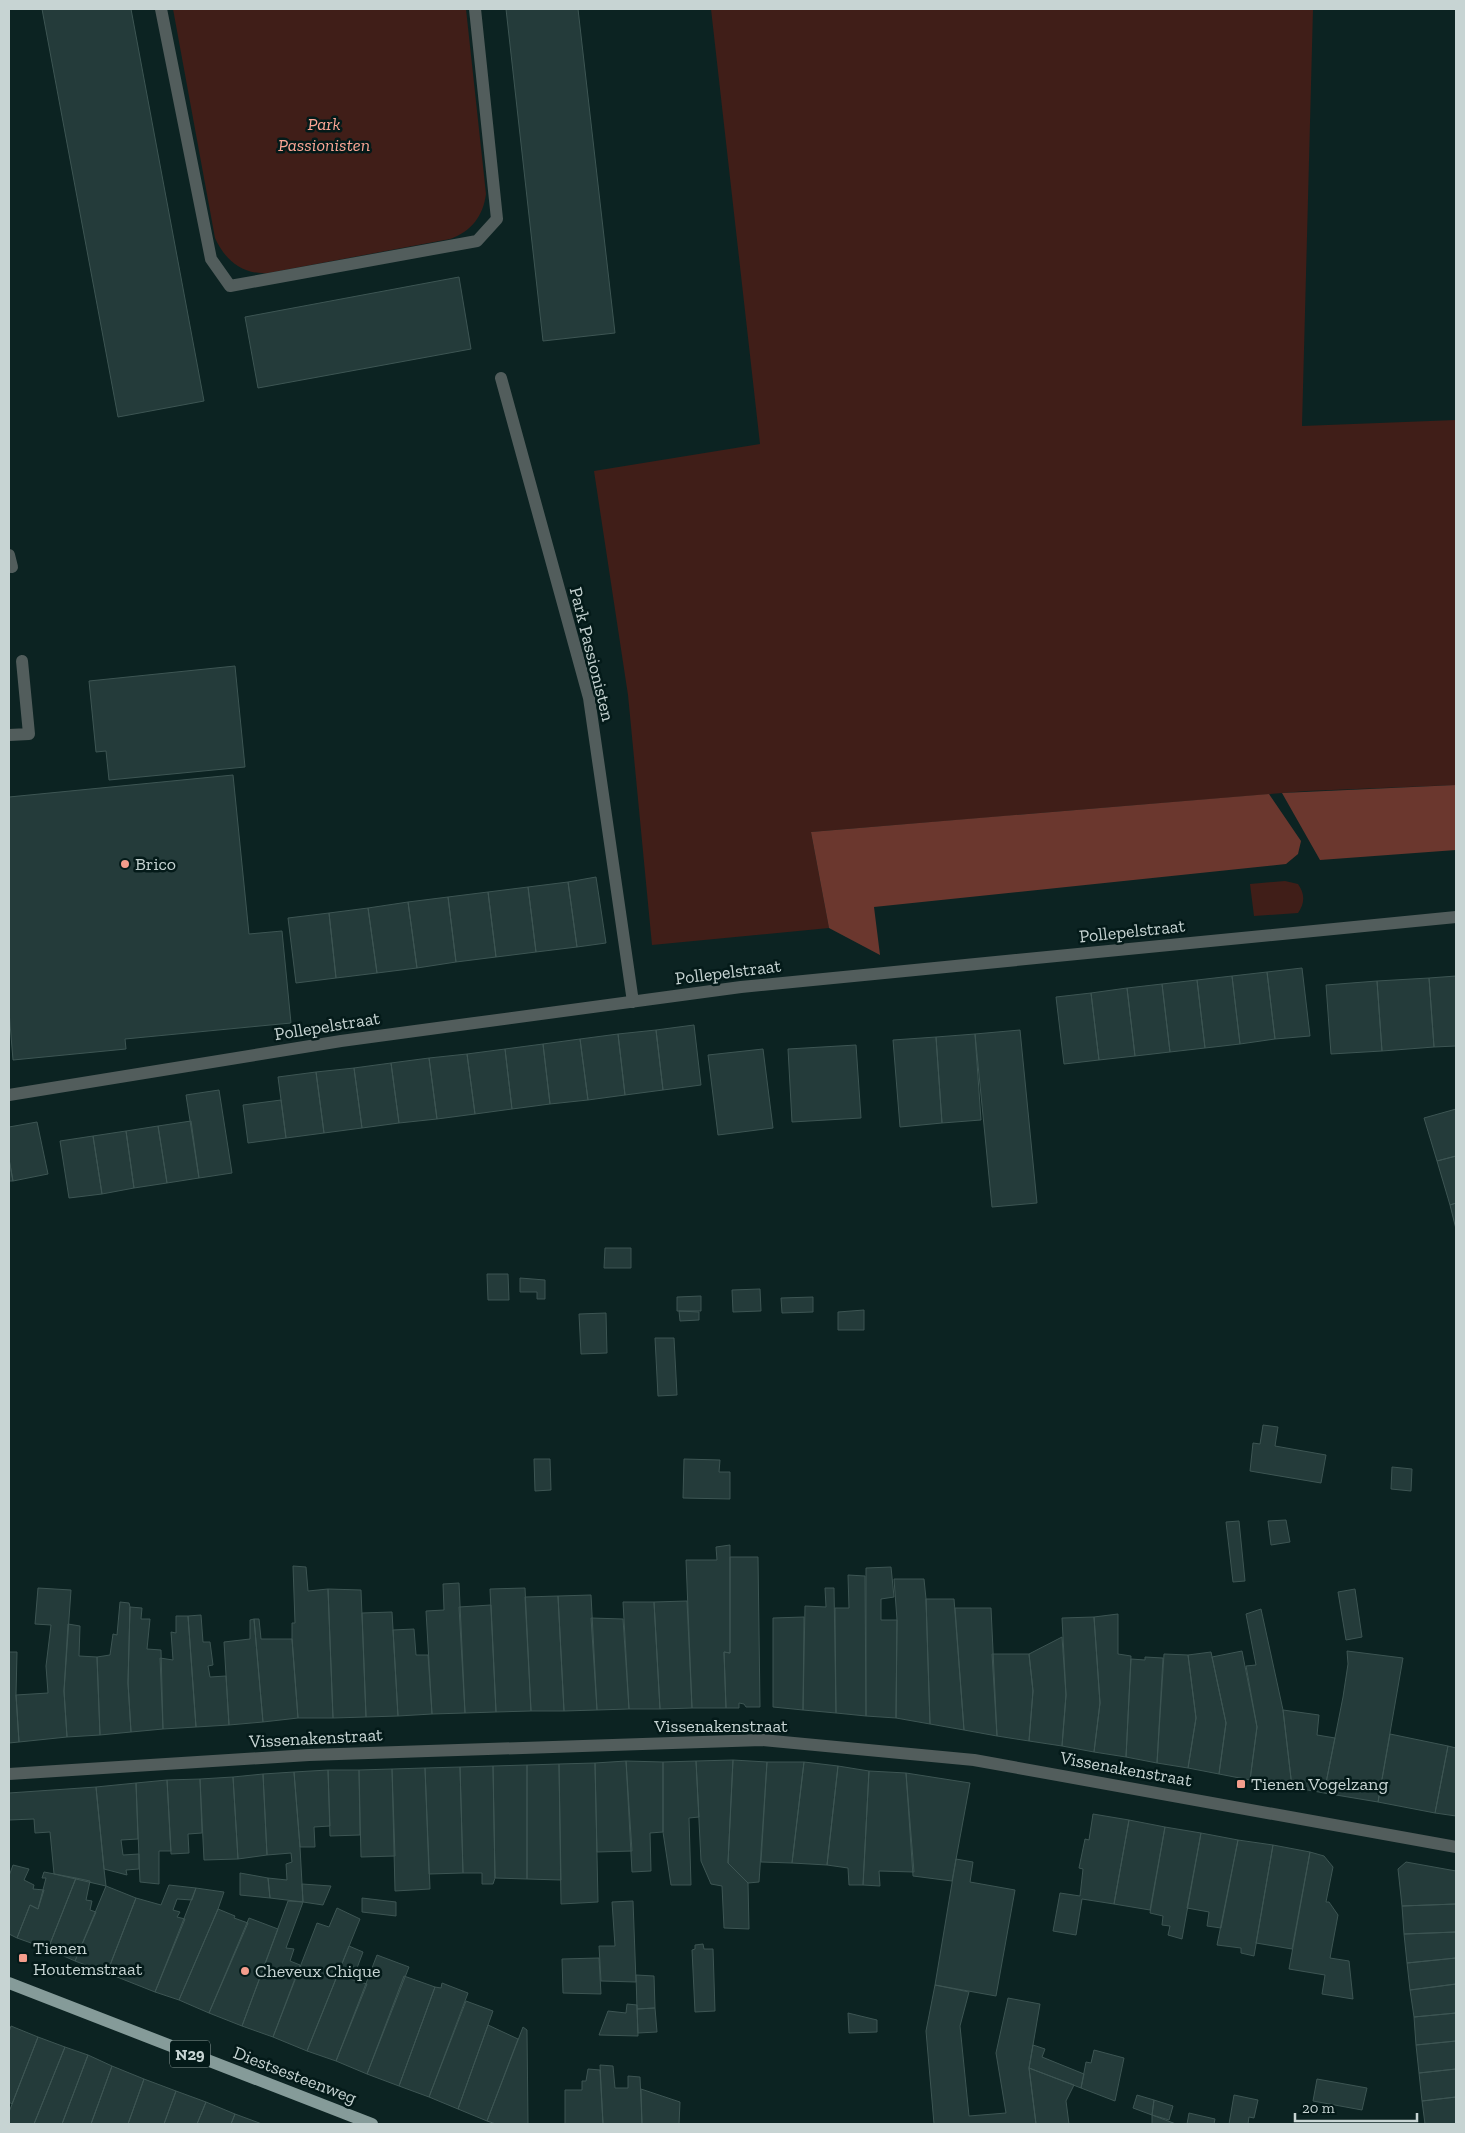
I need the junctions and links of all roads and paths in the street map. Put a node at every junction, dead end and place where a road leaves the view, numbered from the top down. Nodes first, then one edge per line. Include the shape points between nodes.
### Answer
1 (161, 9) edge
2 (475, 9) edge
3 (501, 378) dead end
4 (22, 661) dead end
5 (9, 735) edge
6 (1456, 916) edge
7 (633, 1002) junction
8 (9, 1095) edge
9 (9, 1774) edge
10 (1456, 1847) edge
11 (9, 1983) edge
12 (372, 2124) edge

1 - 2 street via 211,259 230,286 477,241 497,219
3 - 7 street, Park Passionisten via 589,698
4 - 5 street via 29,734
6 - 7 street, Pollepelstraat via 741,987
7 - 8 street, Pollepelstraat via 341,1041
9 - 10 street, Vissenakenstraat via 309,1755 762,1740 974,1760
11 - 12 main road, Diestsesteenweg / N29

